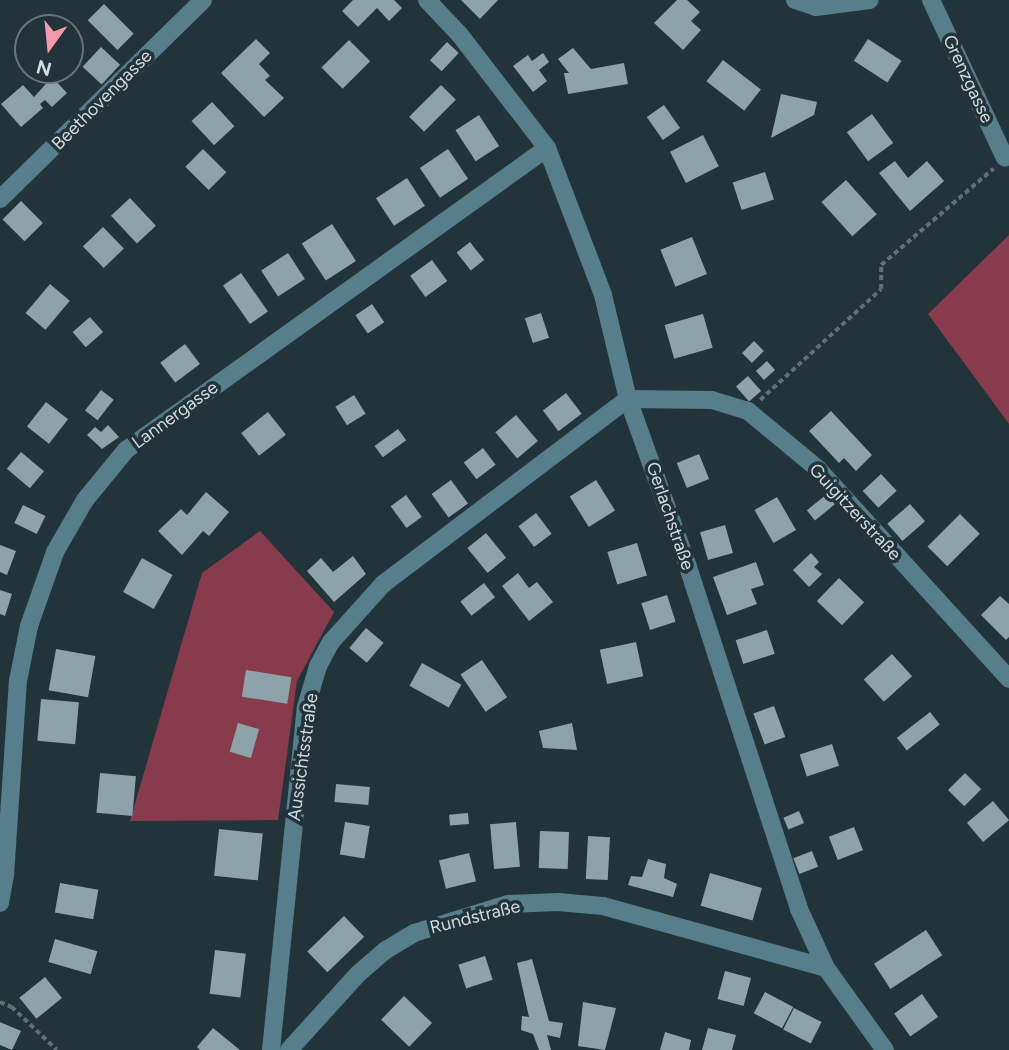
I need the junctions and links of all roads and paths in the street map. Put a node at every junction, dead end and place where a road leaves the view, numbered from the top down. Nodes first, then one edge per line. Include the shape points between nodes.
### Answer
1 (203, 0) edge
2 (427, 0) edge
3 (795, 0) edge
4 (870, 0) edge
5 (931, 0) edge
6 (547, 148) junction
7 (1005, 158) joint
8 (0, 199) edge
9 (628, 400) junction
10 (748, 411) junction
11 (1009, 679) edge
12 (0, 902) edge
13 (826, 968) junction
14 (0, 1002) edge
15 (57, 1050) edge
16 (271, 1050) edge
17 (289, 1050) edge
18 (885, 1050) edge

1 - 8 street, Beethovengasse
2 - 6 street, Gerlachstraße via 460,35
3 - 4 street via 816,7
5 - 7 street, Grenzgasse
6 - 9 street, Gerlachstraße via 603,295
6 - 12 street, Lannergasse via 126,450 85,500 55,552 29,626 18,681
7 - 10 path via 881,265 881,289
9 - 10 street, Guigitzerstraße via 712,400
9 - 13 street, Gerlachstraße via 688,567 799,909
9 - 16 street, Aussichtsstraße via 383,584 331,642 318,666 306,708
10 - 11 street, Guigitzerstraße via 818,469
13 - 17 street, Rundstraße via 603,906 508,904 414,933 386,950
13 - 18 street, Gerlachstraße
14 - 15 path via 12,1007

